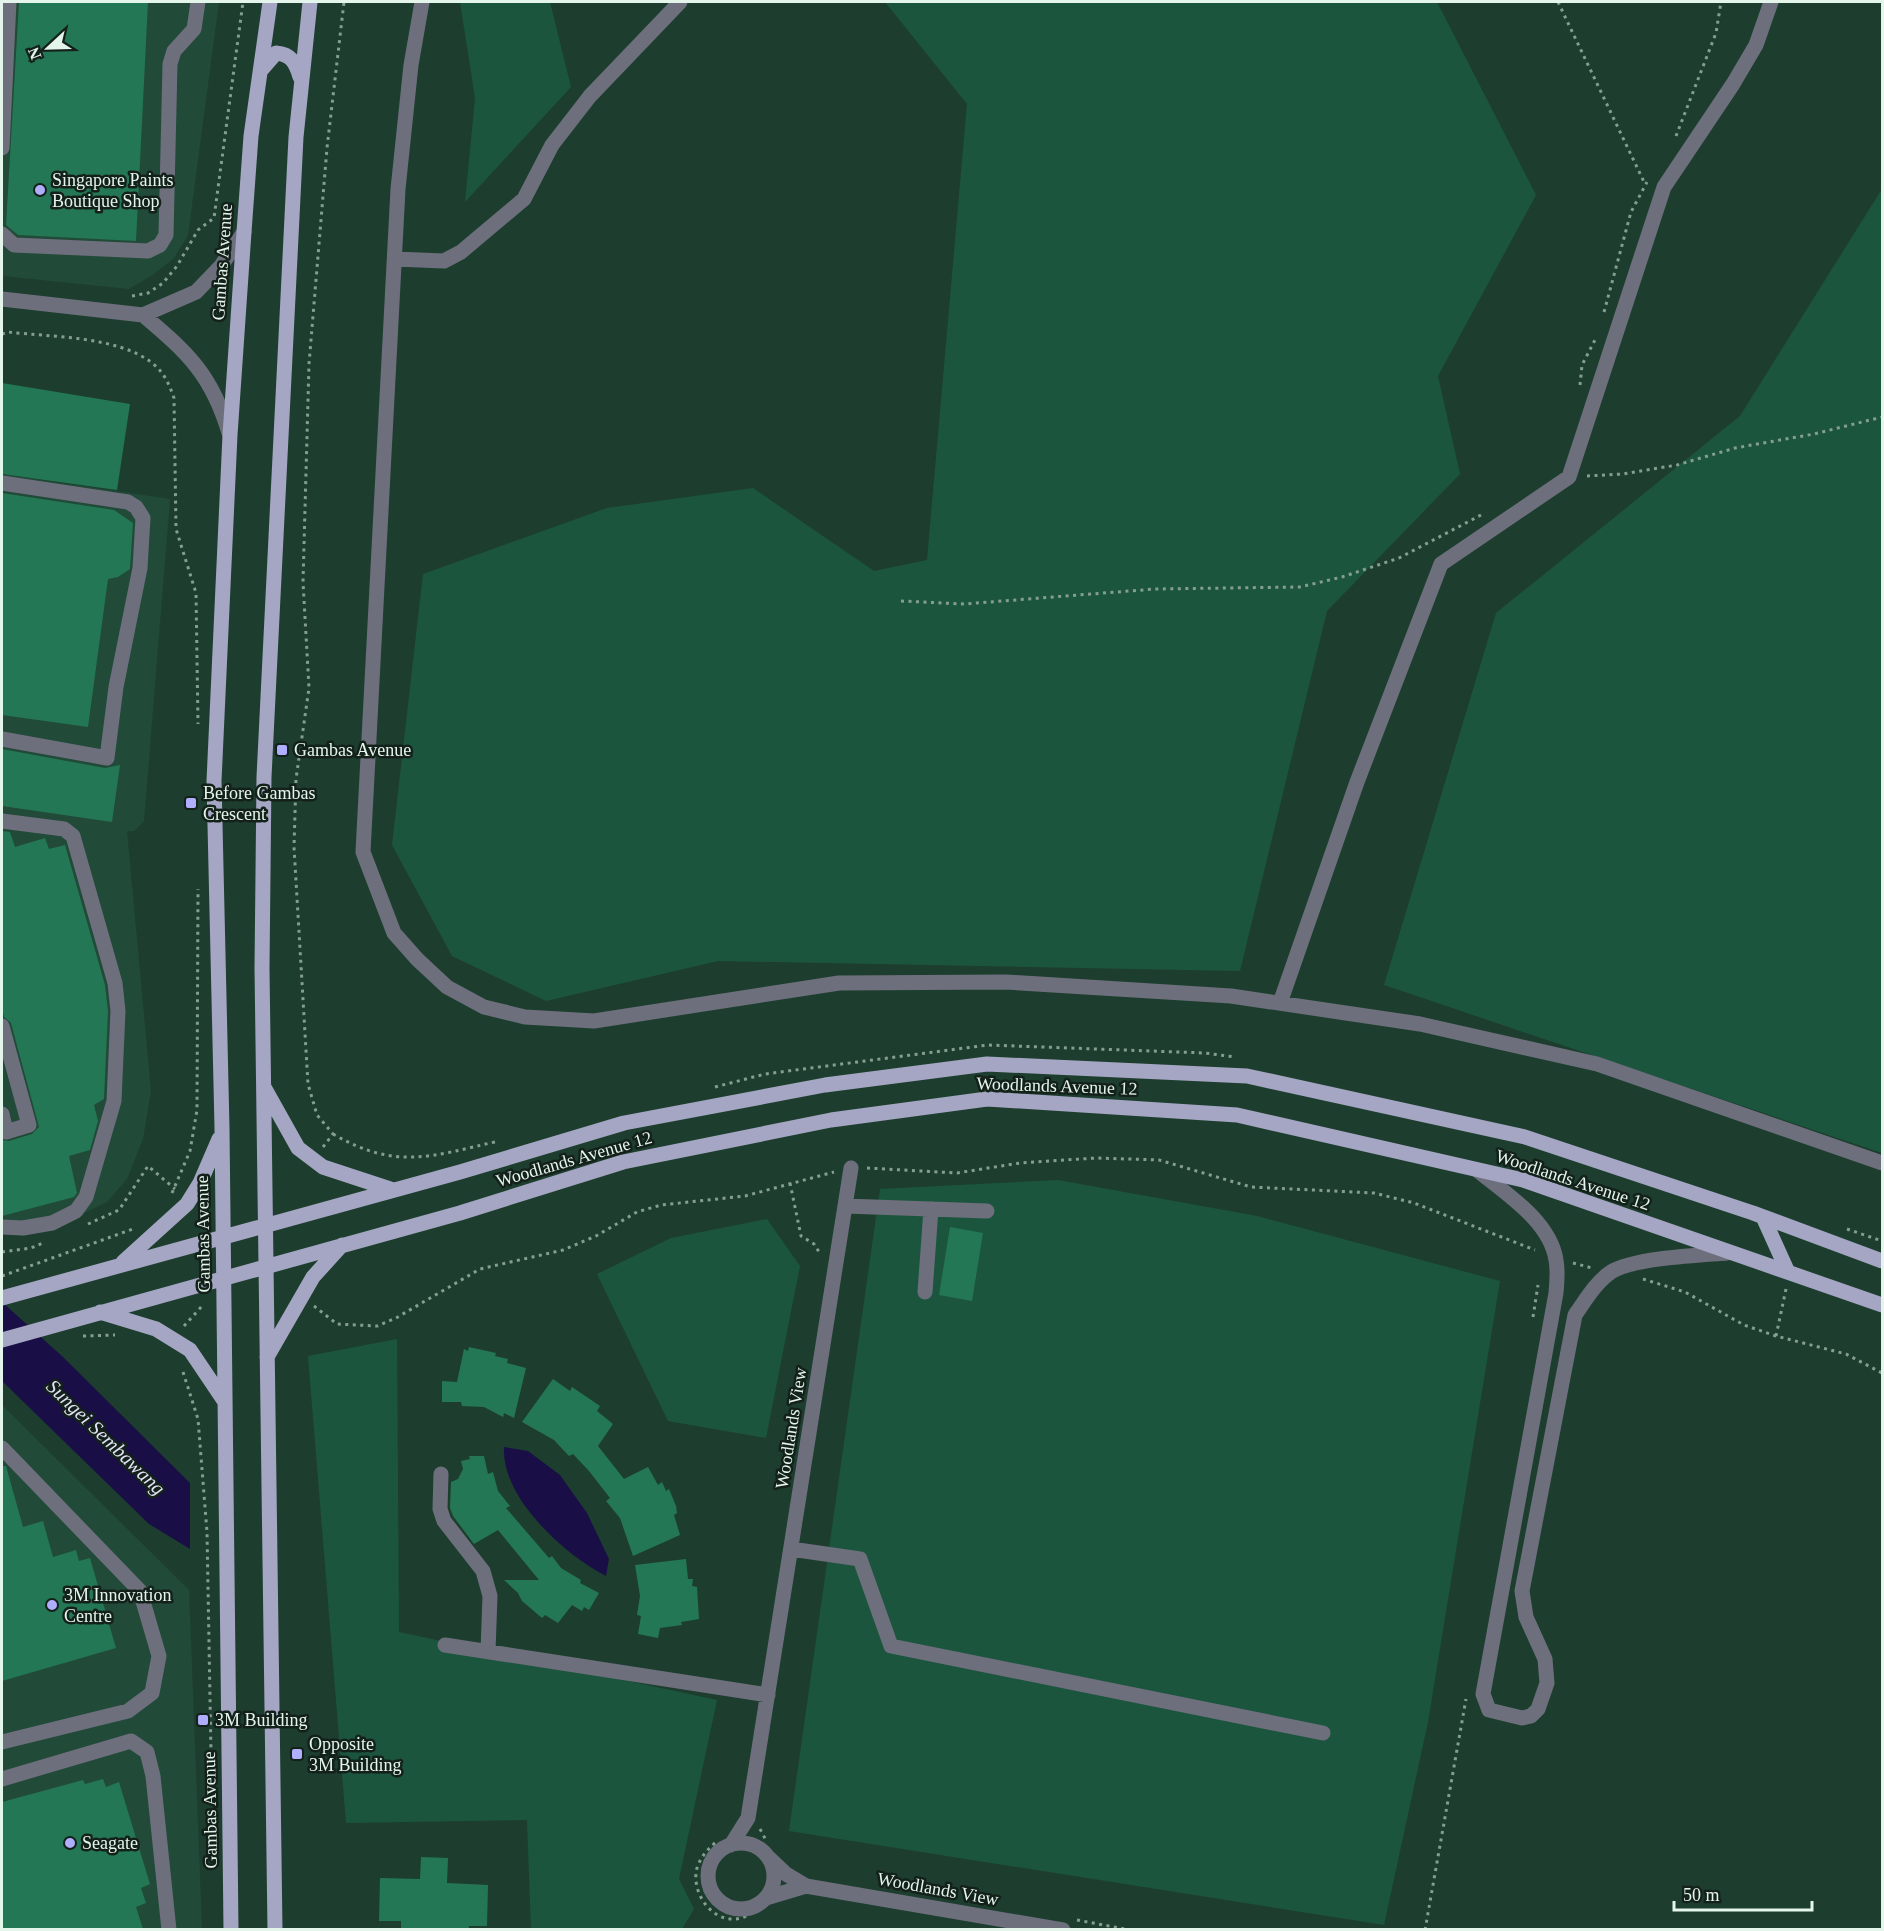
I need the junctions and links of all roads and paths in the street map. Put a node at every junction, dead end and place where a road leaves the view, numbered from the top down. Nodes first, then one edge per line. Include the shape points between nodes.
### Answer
1 (9, 2) edge
2 (198, 2) edge
3 (243, 2) edge
4 (270, 2) edge
5 (310, 2) edge
6 (344, 2) edge
7 (422, 2) edge
8 (680, 2) edge
9 (1558, 2) edge
10 (1721, 2) edge
11 (1771, 2) edge
12 (261, 72) junction
13 (301, 81) junction
14 (1674, 140) dead end
15 (2, 148) edge
16 (1651, 176) dead end
17 (1645, 185) junction
18 (244, 232) junction
19 (2, 234) edge
20 (395, 259) junction
21 (126, 298) dead end
22 (2, 299) edge
23 (143, 315) junction
24 (1602, 320) dead end
25 (1600, 330) dead end
26 (2, 334) edge
27 (1580, 386) dead end
28 (1882, 417) edge
29 (230, 435) junction
30 (1569, 477) junction
31 (2, 483) edge
32 (1491, 510) dead end
33 (901, 601) dead end
34 (198, 725) dead end
35 (2, 740) edge
36 (2, 821) edge
37 (198, 887) dead end
38 (1280, 1003) junction
39 (2, 1026) edge
40 (264, 1086) junction
41 (2, 1114) edge
42 (222, 1133) junction
43 (313, 1159) junction
44 (1882, 1164) edge
45 (851, 1168) junction
46 (1477, 1170) junction
47 (393, 1190) junction
48 (168, 1200) dead end
49 (845, 1206) junction
50 (931, 1209) junction
51 (987, 1211) dead end
52 (1763, 1217) junction
53 (143, 1224) dead end
54 (265, 1225) junction
55 (2, 1227) edge
56 (223, 1236) junction
57 (342, 1245) junction
58 (1727, 1253) junction
59 (1556, 1259) junction
60 (1882, 1261) edge
61 (121, 1263) junction
62 (266, 1266) junction
63 (1612, 1272) junction
64 (1787, 1275) junction
65 (2, 1276) edge
66 (223, 1277) junction
67 (925, 1292) dead end
68 (2, 1298) edge
69 (308, 1301) dead end
70 (1882, 1305) edge
71 (100, 1312) junction
72 (125, 1335) dead end
73 (76, 1336) dead end
74 (1776, 1336) junction
75 (2, 1340) edge
76 (267, 1358) junction
77 (183, 1369) dead end
78 (1882, 1373) edge
79 (225, 1402) junction
80 (2, 1448) edge
81 (441, 1474) dead end
82 (791, 1549) junction
83 (445, 1645) dead end
84 (488, 1652) junction
85 (768, 1695) junction
86 (1323, 1733) dead end
87 (2, 1742) edge
88 (211, 1759) dead end
89 (2, 1779) edge
90 (753, 1820) junction
91 (731, 1845) junction
92 (766, 1851) junction
93 (806, 1886) junction
94 (766, 1898) junction
95 (999, 1924) edge
96 (1067, 1924) edge
97 (169, 1929) edge
98 (231, 1929) edge
99 (275, 1929) edge
100 (1130, 1929) edge

1 - 15 street
2 - 19 street via 194,29 174,51 170,64 166,235 160,245 148,251 14,245
3 - 21 path via 214,218 198,230 163,283
4 - 12 main road, Gambas Avenue
5 - 13 main road
6 - 43 path via 309,364 303,582 309,688 296,779 294,847 308,1083 317,1115 333,1134
7 - 20 street via 410,76
8 - 20 street via 590,96 552,145 524,199 461,252 444,261
9 - 17 path
10 - 14 path via 1716,33
11 - 30 street via 1756,45 1664,187
12 - 13 main road via 276,52 285,54 297,68
12 - 18 main road, Gambas Avenue via 251,136
13 - 40 main road via 264,777
16 - 17 path
17 - 24 path via 1628,222
18 - 23 street via 221,266 196,292
18 - 29 main road, Gambas Avenue
20 - 38 street via 363,852 394,933 447,987 484,1007 525,1017 594,1021 839,983 1006,982 1232,996
22 - 23 street
23 - 29 street via 193,358 220,400
25 - 27 path via 1582,365
26 - 34 path via 111,344 153,363 166,378 174,398 176,529 190,569 198,611
28 - 30 path via 1735,448 1677,465
29 - 42 main road, Gambas Avenue via 214,781
30 - 38 street via 1441,564 1357,782
31 - 35 street via 128,502 143,518 140,568 116,687 107,758
32 - 33 path via 1399,558 1300,587 1155,589 964,604
36 - 55 street via 64,829 73,836 115,983 118,1011 114,1101 86,1197 76,1211 52,1223
37 - 48 path via 197,1110 190,1150
38 - 44 street via 1420,1024 1597,1064
39 - 41 street via 29,1125 6,1132
40 - 43 main road via 298,1148
40 - 54 main road
42 - 56 main road, Gambas Avenue
42 - 61 main road via 187,1204
43 - 47 main road via 323,1167
45 - 49 street, Woodlands View
45 - 59 path via 957,1173 1020,1163 1095,1158 1159,1160 1251,1187 1374,1193 1414,1203
45 - 69 path via 745,1196 661,1205 637,1212 563,1250 480,1269 377,1326 337,1324
46 - 57 main road, Woodlands Avenue 12 via 1237,1115 987,1099 831,1120 623,1162
46 - 58 main road, Woodlands Avenue 12 via 1523,1180
46 - 59 street via 1535,1220
47 - 52 main road, Woodlands Avenue 12 via 624,1123 825,1084 987,1064 1247,1076 1525,1137
47 - 54 main road, Woodlands Avenue 12
49 - 50 street
49 - 82 street, Woodlands View
50 - 51 street
50 - 67 street
52 - 60 main road, Woodlands Avenue 12
52 - 64 main road
53 - 65 path
54 - 56 main road, Woodlands Avenue 12
54 - 62 main road
56 - 61 main road, Woodlands Avenue 12
56 - 66 main road, Gambas Avenue
57 - 62 main road, Woodlands Avenue 12
57 - 76 main road via 313,1276
58 - 63 street via 1640,1263
58 - 64 main road, Woodlands Avenue 12
59 - 63 path
59 - 63 street via 1556,1293 1483,1694 1489,1710 1522,1718 1532,1716 1538,1709 1546,1683 1545,1659 1526,1617 1522,1591 1575,1315
61 - 68 main road, Woodlands Avenue 12
62 - 66 main road, Woodlands Avenue 12
62 - 76 main road
63 - 74 path via 1685,1292 1744,1325
64 - 70 main road, Woodlands Avenue 12
64 - 74 path
66 - 71 main road, Woodlands Avenue 12
66 - 79 main road, Gambas Avenue
71 - 75 main road, Woodlands Avenue 12
71 - 79 main road via 156,1329 190,1350
72 - 73 path
74 - 78 path via 1846,1354
76 - 99 main road
77 - 88 path via 198,1419 207,1533
79 - 98 main road, Gambas Avenue
80 - 87 street via 140,1591 159,1656 152,1693 128,1711
81 - 84 street via 440,1509 444,1521 483,1571 490,1596
82 - 85 street, Woodlands View
82 - 86 street via 860,1559 891,1646
83 - 84 street
84 - 85 street
85 - 90 street, Woodlands View
89 - 97 street via 130,1741 147,1752
90 - 91 street, Woodlands View
90 - 92 street, Woodlands View
90 - 92 path via 767,1841
91 - 92 street via 745,1843
91 - 94 street, Woodlands View via 718,1852 709,1870 709,1882 717,1898 735,1909 746,1909
92 - 93 street, Woodlands View via 786,1874
92 - 94 street, Woodlands View via 774,1881
93 - 94 street, Woodlands View
93 - 95 street, Woodlands View
95 - 96 street, Woodlands View
96 - 100 path

